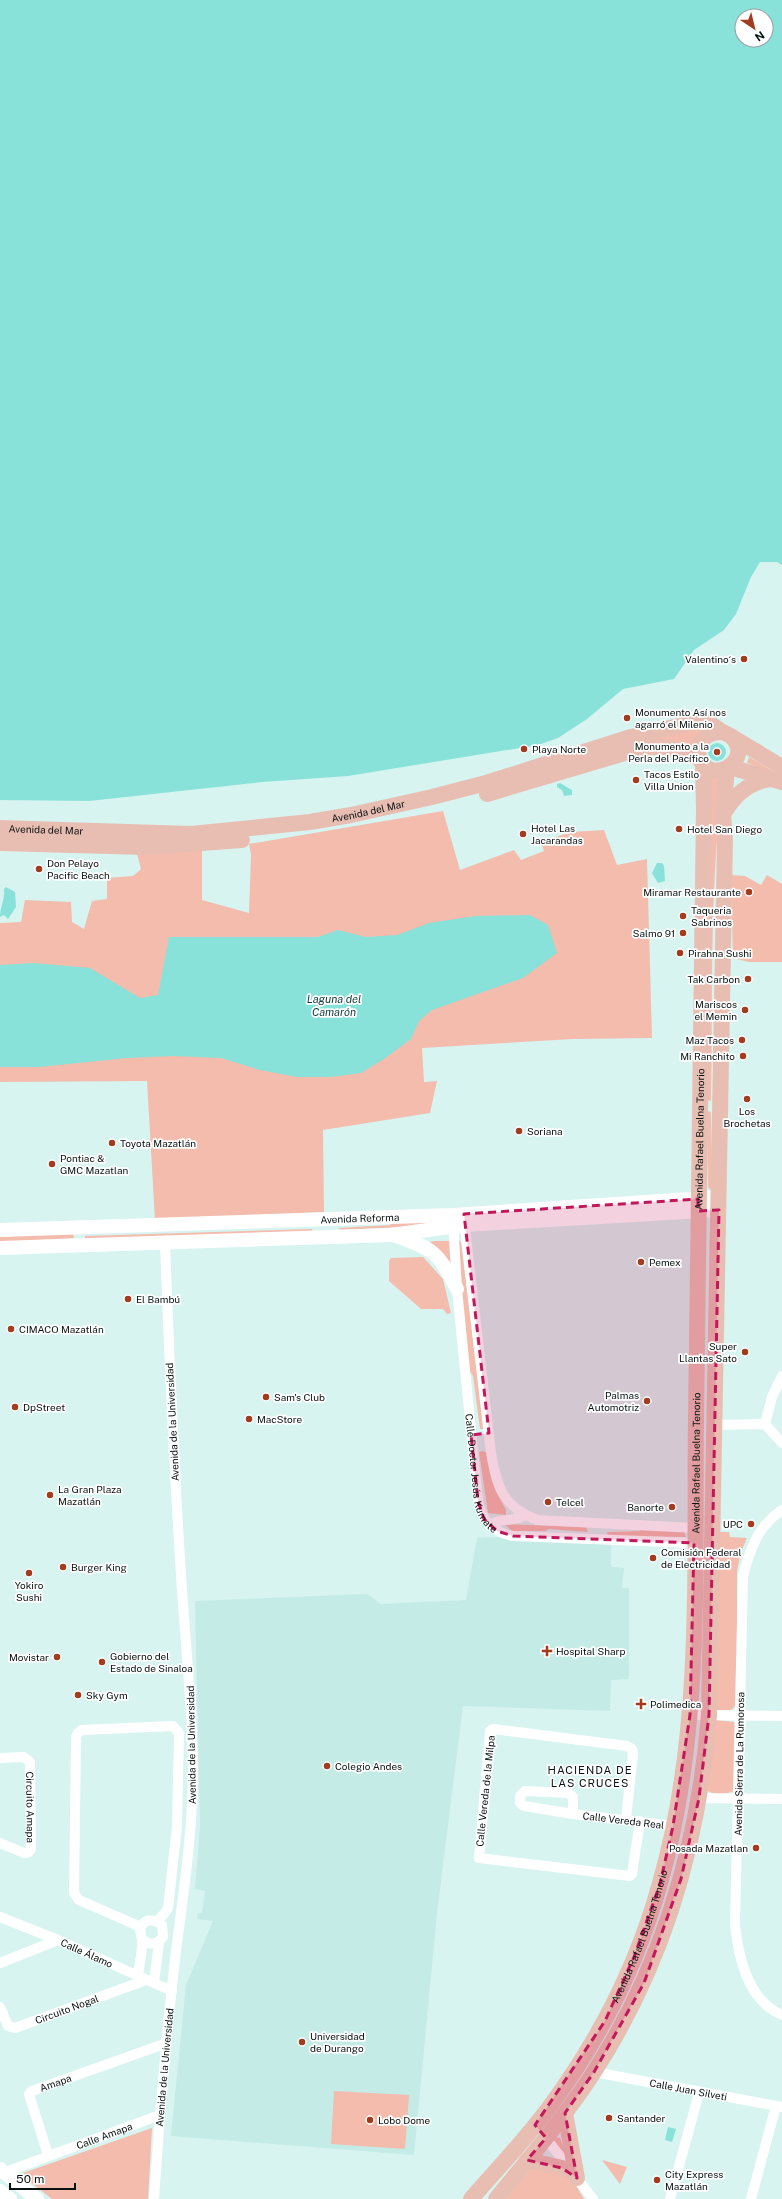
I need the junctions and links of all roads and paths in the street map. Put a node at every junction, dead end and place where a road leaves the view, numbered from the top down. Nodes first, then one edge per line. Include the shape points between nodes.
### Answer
1 (727, 734) junction
2 (701, 761) junction
3 (782, 767) edge
4 (728, 768) junction
5 (776, 780) edge
6 (723, 814) junction
7 (0, 828) edge
8 (0, 843) edge
9 (719, 1204) junction
10 (698, 1205) junction
11 (458, 1220) junction
12 (0, 1230) edge
13 (392, 1235) junction
14 (165, 1242) junction
15 (0, 1248) edge
16 (457, 1290) junction
17 (782, 1376) edge
18 (766, 1424) junction
19 (715, 1425) junction
20 (489, 1433) junction
21 (471, 1435) junction
22 (782, 1443) edge
23 (782, 1510) edge
24 (525, 1515) junction
25 (490, 1526) junction
26 (694, 1535) junction
27 (690, 1715) junction
28 (709, 1715) junction
29 (740, 1716) junction
30 (782, 1716) edge
31 (0, 1758) edge
32 (699, 1798) junction
33 (739, 1798) junction
34 (782, 1799) edge
35 (573, 1814) junction
36 (626, 1819) junction
37 (640, 1821) junction
38 (673, 1826) junction
39 (0, 1843) edge
40 (0, 1917) edge
41 (157, 1921) junction
42 (141, 1927) junction
43 (142, 1939) junction
44 (58, 1940) junction
45 (159, 1942) junction
46 (0, 1963) edge
47 (146, 1980) junction
48 (172, 1991) junction
49 (0, 2007) edge
50 (782, 2015) edge
51 (167, 2043) junction
52 (594, 2072) junction
53 (699, 2093) junction
54 (779, 2107) edge
55 (565, 2112) junction
56 (160, 2115) junction
57 (535, 2125) junction
58 (546, 2138) junction
59 (48, 2155) junction
60 (527, 2160) junction
61 (1, 2172) edge
62 (575, 2175) junction
63 (0, 2191) edge
64 (10, 2199) edge
65 (37, 2199) edge
66 (154, 2199) edge
67 (471, 2199) edge
68 (496, 2199) edge
69 (593, 2199) edge
70 (670, 2199) edge
71 (751, 2199) edge

1 - 2 main road via 708,734 703,739 699,745
1 - 3 main road, Avenida del Mar
1 - 4 main road via 735,741 738,752 734,763
1 - 7 main road, Avenida del Mar via 706,721 678,726 631,737 486,783 432,797 351,815 263,828 191,834
2 - 4 main road via 714,771
2 - 8 main road, Avenida del Mar via 674,748 656,746 433,808 299,834 208,844 146,847
2 - 10 main road, Avenida Rafael Buelna Tenorio via 704,808
4 - 5 main road
4 - 6 main road, Avenida Rafael Buelna Tenorio
5 - 6 main road via 757,781 744,789 730,802
6 - 9 main road, Avenida Rafael Buelna Tenorio via 725,840
9 - 10 main road, Avenida Reforma
9 - 19 main road, Avenida Rafael Buelna Tenorio
10 - 11 main road, Avenida Reforma
10 - 26 main road, Avenida Rafael Buelna Tenorio
11 - 12 main road, Avenida Reforma
11 - 13 main road, Avenida Reforma
11 - 16 street, Calle Doctor Jesús Kumate
11 - 20 street, Calle Doctor Jesús Kumate
13 - 14 main road, Avenida Reforma
13 - 16 main road via 422,1245 434,1253 446,1268
14 - 15 main road, Avenida Reforma
14 - 48 street, Avenida de la Universidad via 172,1438 184,1629 190,1675 193,1767 185,1893
16 - 21 street, Calle Doctor Jesús Kumate
17 - 18 street via 772,1397
18 - 19 street
18 - 22 street
19 - 28 main road, Avenida Rafael Buelna Tenorio
20 - 21 street
20 - 24 street, Calle Doctor Jesús Kumate via 499,1487 510,1503
21 - 25 street, Calle Doctor Jesús Kumate via 478,1501 484,1519
23 - 29 street, Avenida Sierra de La Rumorosa via 760,1530 750,1549 743,1576
24 - 25 street via 496,1521
24 - 26 street, Calle Doctor Jesús Kumate via 537,1520
25 - 26 street, Calle Doctor Jesús Kumate via 513,1536
26 - 27 main road, Avenida Rafael Buelna Tenorio
27 - 28 street
27 - 38 main road, Avenida Rafael Buelna Tenorio
28 - 29 street
28 - 32 main road, Avenida Rafael Buelna Tenorio
29 - 30 street
29 - 33 street, Avenida Sierra de La Rumorosa
31 - 39 street, Circuito Amapa via 24,1757 30,1762 31,1849 24,1853
32 - 33 street
32 - 52 main road, Avenida Rafael Buelna Tenorio via 688,1853 659,1948 633,2004
33 - 34 street
33 - 50 street, Avenida Sierra de La Rumorosa via 735,1924 737,1951 746,1976 762,2000
35 - 35 street, Calle Vereda Real via 573,1797 568,1793 525,1791 520,1796 520,1803 524,1806
35 - 36 street, Calle Vereda Real
36 - 37 street, Calle Vereda Real
36 - 37 street, Calle Vereda de la Milpa via 632,1748 493,1729 490,1731 479,1858 630,1876
37 - 38 street, Calle Vereda Real
38 - 57 main road, Avenida Rafael Buelna Tenorio via 660,1884 626,1978 594,2039 554,2101
40 - 44 street, Calle Álamo
41 - 42 street via 145,1922
41 - 42 street via 168,1908 170,1892 177,1827 179,1734 173,1726 82,1730 76,1737 74,1893 79,1900
41 - 45 street via 164,1931
42 - 43 street
43 - 45 street via 147,1943
43 - 47 street
44 - 46 street
44 - 47 street, Calle Álamo
45 - 47 street
47 - 48 street, Calle Álamo
47 - 49 street, Circuito Nogal via 15,2028 8,2026
48 - 51 street, Avenida de la Universidad
51 - 56 street, Avenida de la Universidad
51 - 59 street, Amapa via 29,2094
52 - 53 street, Calle Juan Silveti
52 - 55 main road, Avenida Rafael Buelna Tenorio
53 - 54 street, Calle Juan Silveti
53 - 70 street
54 - 71 street
55 - 58 main road, Avenida Rafael Buelna Tenorio
55 - 62 main road
56 - 59 street, Calle Amapa
56 - 66 street, Avenida de la Universidad
57 - 58 main road
57 - 67 main road, Avenida Rafael Buelna Tenorio
58 - 60 main road, Avenida Rafael Buelna Tenorio
58 - 62 street
59 - 61 street
60 - 62 main road via 541,2162
60 - 68 main road, Avenida Rafael Buelna Tenorio
61 - 65 main road
62 - 69 street
63 - 64 main road

